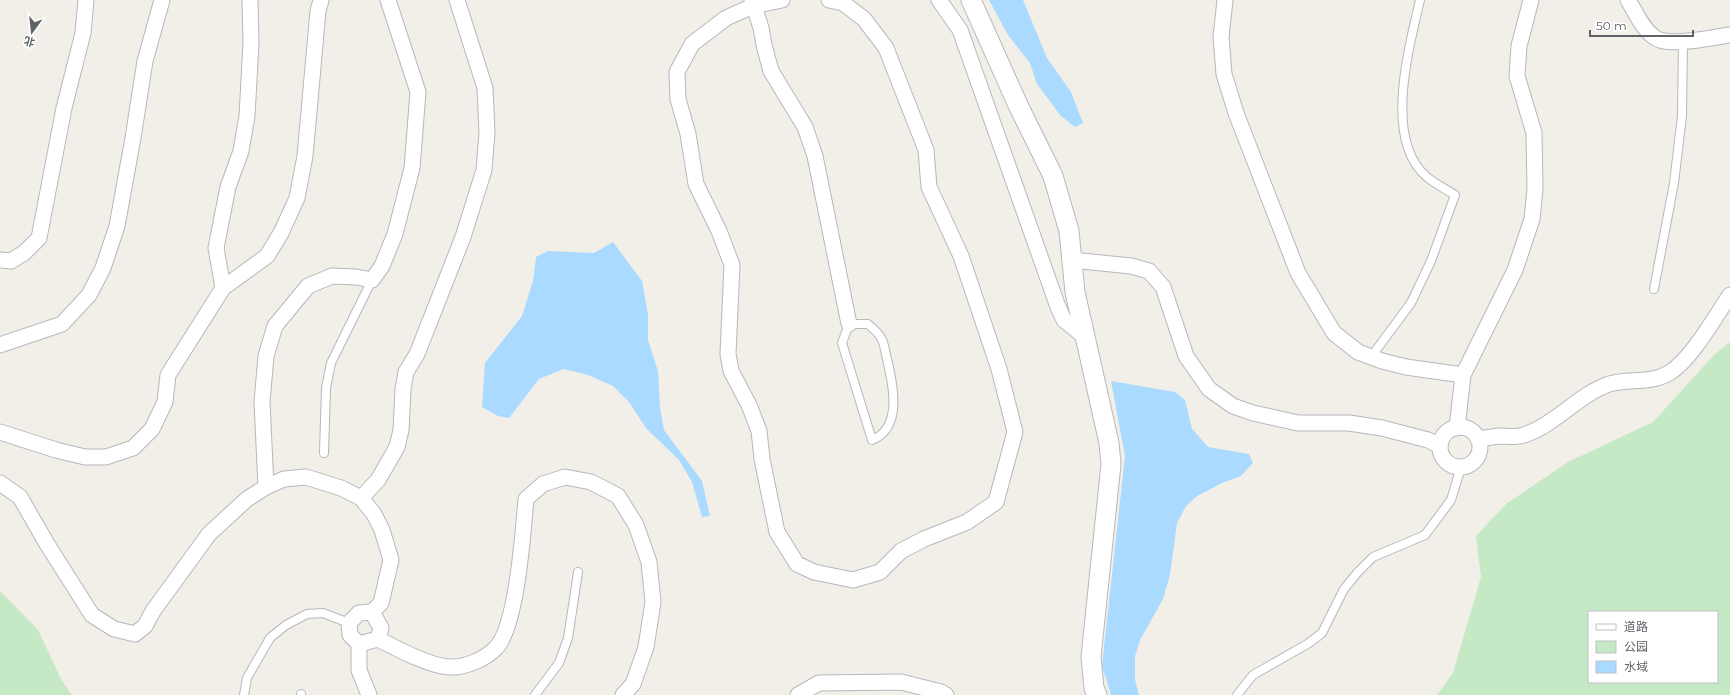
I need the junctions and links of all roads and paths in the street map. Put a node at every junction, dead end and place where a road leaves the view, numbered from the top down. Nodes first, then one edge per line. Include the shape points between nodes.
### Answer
1 (86, 0) edge
2 (162, 0) edge
3 (250, 0) edge
4 (321, 0) edge
5 (388, 0) edge
6 (457, 0) edge
7 (782, 0) edge
8 (829, 0) edge
9 (939, 0) edge
10 (971, 0) edge
11 (1225, 0) edge
12 (1420, 0) edge
13 (1531, 0) edge
14 (1628, 0) edge
15 (753, 3) edge
16 (1730, 35) edge
17 (1683, 41) junction
18 (0, 260) edge
19 (1072, 260) junction
20 (372, 280) junction
21 (223, 288) junction
22 (1654, 289) dead end
23 (1730, 295) edge
24 (849, 324) junction
25 (1086, 338) junction
26 (0, 345) edge
27 (1371, 357) junction
28 (1463, 375) junction
29 (1457, 428) junction
30 (0, 432) edge
31 (1478, 439) junction
32 (1440, 446) junction
33 (324, 453) dead end
34 (1461, 467) junction
35 (0, 483) edge
36 (266, 487) junction
37 (361, 498) junction
38 (578, 572) dead end
39 (372, 612) junction
40 (349, 623) junction
41 (378, 639) junction
42 (359, 644) junction
43 (244, 695) edge
44 (369, 695) edge
45 (535, 695) edge
46 (623, 695) edge
47 (798, 695) edge
48 (946, 695) edge
49 (1097, 695) edge
50 (1237, 695) edge

1 - 18 street via 83,33 64,108 39,238 24,253 11,261
2 - 26 street via 145,61 117,226 103,268 89,295 62,324
3 - 21 street via 251,43 247,116 241,151 228,187 216,248
4 - 21 street via 305,156 297,198 267,256
5 - 20 street via 418,92 410,175 395,234 382,266
6 - 37 street via 485,88 487,133 484,170 463,237 417,354 406,372 397,447 378,480
7 - 15 street
8 - 15 street via 843,3 864,19 886,48 926,150 929,187 961,256 999,370 1015,432 996,502 967,522 900,551 880,572 853,580 814,572 796,564 777,532 762,459 759,430 731,371 728,354 732,265 696,184 688,134 678,99 677,72 692,44 726,18
9 - 25 street via 960,30 1058,307 1064,320
10 - 19 street via 1052,176 1069,231
11 - 27 street via 1221,37 1224,74 1236,113 1298,273 1334,333 1358,352
12 - 27 lane via 1404,81 1402,123 1409,154 1426,177 1456,195 1431,261 1411,303
13 - 28 street via 1519,46 1517,76 1534,134 1535,189 1532,218 1515,270
14 - 17 street via 1643,26 1656,39 1669,42
15 - 24 street via 771,71 805,127 815,156
16 - 17 street
17 - 22 lane via 1682,116 1674,183
19 - 25 street
19 - 32 street via 1130,266 1149,271 1163,287 1186,356 1209,389 1233,406 1298,423 1349,422 1382,428 1428,440
20 - 33 lane via 331,363 326,388
20 - 36 street via 332,276 308,286 275,326 266,356 262,402
21 - 30 street via 168,375 165,402 152,429 133,448 106,457 85,457
23 - 31 street via 1690,354 1668,373 1650,379 1609,384 1539,429 1522,436
24 - 24 lane via 868,324 881,338 891,376 894,407 892,414 888,426 879,437 872,440 842,343
25 - 49 street via 1109,443 1111,464 1091,657
27 - 28 street via 1406,368
28 - 29 street
29 - 31 street via 1470,430
29 - 32 street via 1445,434
31 - 34 street via 1480,446 1477,458 1473,463
32 - 34 street via 1444,459 1454,466
34 - 50 lane via 1451,500 1425,535 1373,557 1344,590 1322,633 1253,675
35 - 36 street via 20,497 92,615 114,629 135,634 145,626 209,534 247,499
36 - 37 street via 284,479 306,477 341,488
37 - 39 street via 374,514 382,530 391,560 381,603
38 - 45 lane via 568,638 559,663
39 - 40 street via 359,613
39 - 41 street via 381,628
40 - 42 street via 350,635
40 - 43 lane via 323,613 307,614 286,625 270,638 247,678
41 - 42 street
41 - 46 street via 422,660 449,667 475,662 496,647 507,628 515,596 526,499 544,484 565,477 591,482 618,496 636,525 649,562 653,602 646,647 633,684
42 - 44 street via 359,670
47 - 48 street via 819,683 901,682

